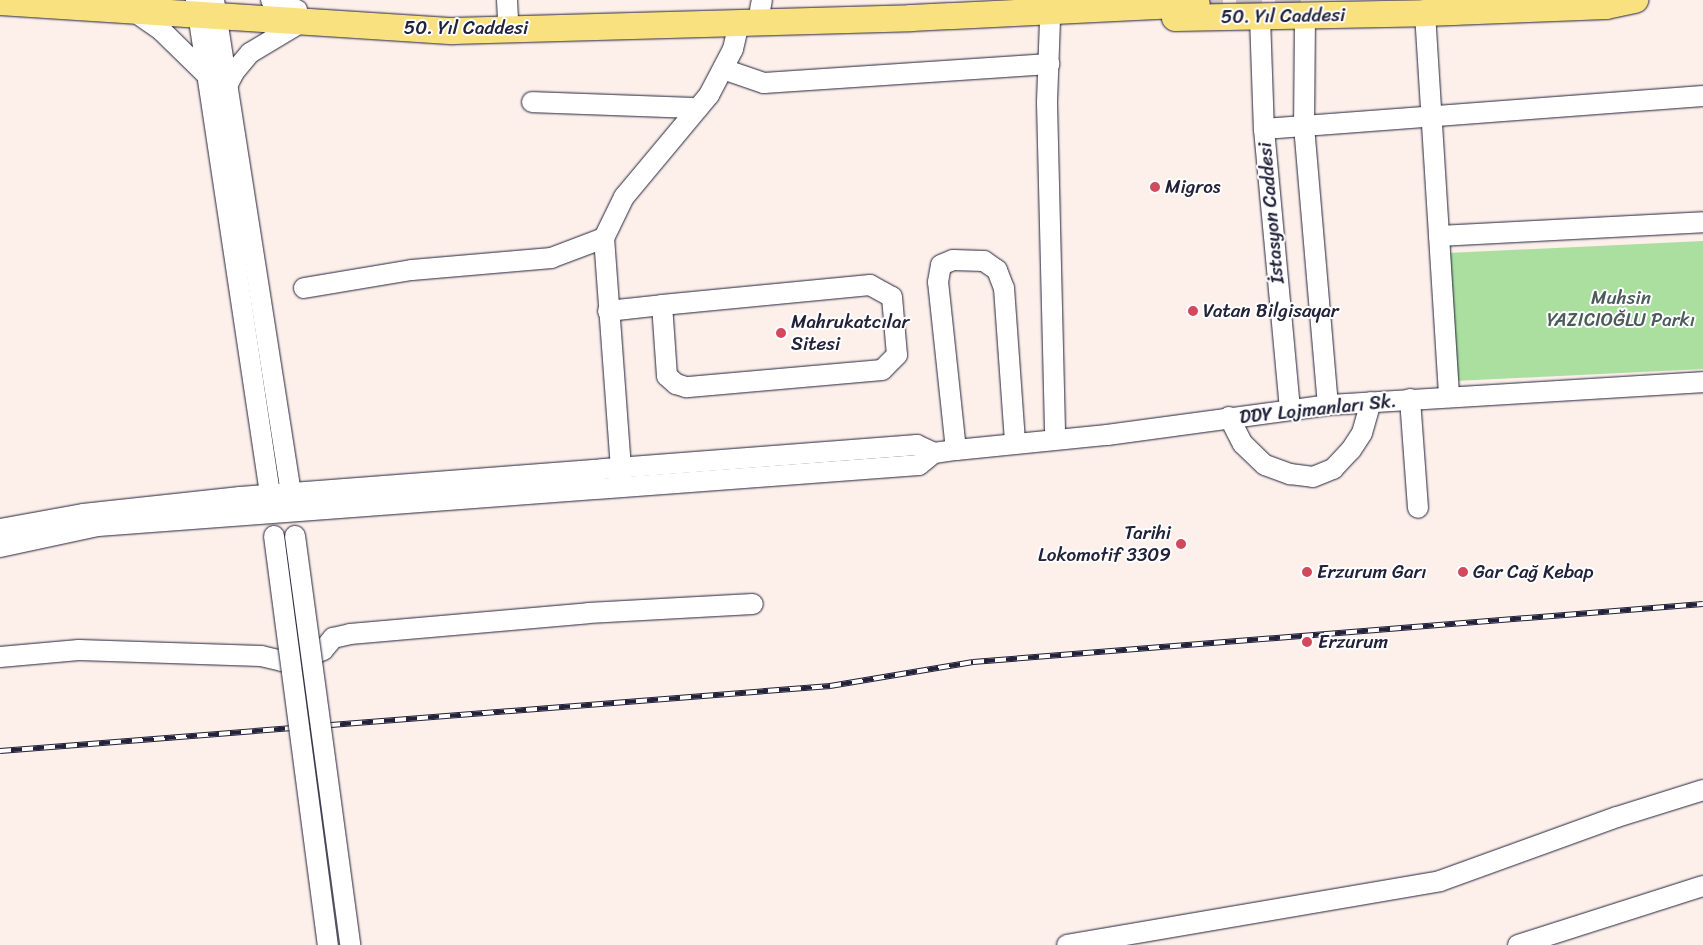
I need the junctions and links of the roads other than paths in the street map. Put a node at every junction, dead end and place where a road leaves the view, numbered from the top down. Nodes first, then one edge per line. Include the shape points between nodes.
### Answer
1 (271, 0) edge
2 (976, 0) edge
3 (1634, 0) edge
4 (904, 2) edge
5 (2, 4) edge
6 (1197, 4) dead end
7 (201, 6) edge
8 (1260, 8) edge
9 (1304, 8) edge
10 (507, 9) edge
11 (754, 11) edge
12 (135, 12) junction
13 (1425, 13) junction
14 (299, 16) junction
15 (932, 17) junction
16 (1050, 20) junction
17 (1048, 64) junction
18 (723, 69) junction
19 (207, 75) junction
20 (228, 84) junction
21 (1703, 96) edge
22 (532, 102) dead end
23 (698, 108) junction
24 (1430, 116) junction
25 (1304, 126) junction
26 (1264, 129) junction
27 (1703, 222) edge
28 (1439, 236) junction
29 (604, 238) junction
30 (304, 288) dead end
31 (662, 304) junction
32 (608, 311) junction
33 (1703, 382) edge
34 (1449, 397) junction
35 (1410, 399) junction
36 (1371, 402) junction
37 (1328, 405) junction
38 (1290, 409) junction
39 (1229, 417) junction
40 (1055, 438) junction
41 (1015, 443) junction
42 (956, 450) junction
43 (934, 453) junction
44 (621, 469) junction
45 (293, 503) junction
46 (272, 505) junction
47 (1418, 508) dead end
48 (0, 529) edge
49 (0, 547) edge
50 (754, 604) dead end
51 (0, 657) edge
52 (1703, 790) edge
53 (1703, 886) edge
54 (328, 945) edge
55 (350, 945) edge
56 (1067, 945) edge
57 (1518, 945) edge

1 - 14 street
2 - 4 main road, 50. Yıl Caddesi
3 - 13 main road, 50. Yıl Caddesi via 1606,6
4 - 11 main road, 50. Yıl Caddesi
5 - 12 main road, 50. Yıl Caddesi
6 - 15 main road, 50. Yıl Caddesi
7 - 12 main road, 50. Yıl Caddesi
7 - 14 main road, 50. Yıl Caddesi
7 - 19 street
7 - 20 street
8 - 9 main road, 50. Yıl Caddesi
8 - 16 main road, 50. Yıl Caddesi
8 - 26 street, İstasyon Caddesi
9 - 13 main road, 50. Yıl Caddesi
9 - 25 street
10 - 11 main road, 50. Yıl Caddesi
10 - 14 main road, 50. Yıl Caddesi via 432,20
11 - 14 main road, 50. Yıl Caddesi via 453,31
11 - 15 main road, 50. Yıl Caddesi
11 - 18 street
12 - 19 street via 162,32
13 - 24 street
14 - 20 street via 250,53
15 - 16 main road, 50. Yıl Caddesi via 963,22
16 - 17 street
17 - 18 street via 764,83
17 - 40 street
18 - 23 street
19 - 46 street
20 - 45 street
21 - 24 street
22 - 23 street
23 - 29 street via 624,197
24 - 25 street
24 - 28 street
25 - 26 street
25 - 37 street
26 - 38 street, İstasyon Caddesi
27 - 28 street
28 - 34 street
29 - 30 street via 551,258 412,270
29 - 32 street
31 - 31 street via 870,285 892,297 898,355 882,370 686,387 667,376
31 - 32 street
32 - 44 street
33 - 34 street, DDY Lojmanları Sk.
34 - 35 street, DDY Lojmanları Sk.
35 - 36 street, DDY Lojmanları Sk.
35 - 47 street
36 - 37 street, DDY Lojmanları Sk.
36 - 39 street via 1362,434 1351,450 1333,469 1313,477 1290,474 1265,465 1243,444
37 - 38 street, DDY Lojmanları Sk.
38 - 39 street, DDY Lojmanları Sk.
39 - 40 street, DDY Lojmanları Sk. via 1107,435
40 - 41 street, DDY Lojmanları Sk.
41 - 42 street, DDY Lojmanları Sk.
41 - 42 street via 1004,288 997,270 984,261 953,260 941,265 938,282
42 - 43 street, DDY Lojmanları Sk.
43 - 44 street via 917,445
43 - 45 street via 919,465 457,497
44 - 45 street
45 - 46 street
45 - 55 street, bridge
46 - 48 street via 83,514
46 - 49 street via 98,526
46 - 54 street, bridge
50 - 51 street via 588,613 350,634 333,638 323,650 305,658 282,661 261,656 79,650
52 - 56 street via 1616,817 1440,881
53 - 57 street

